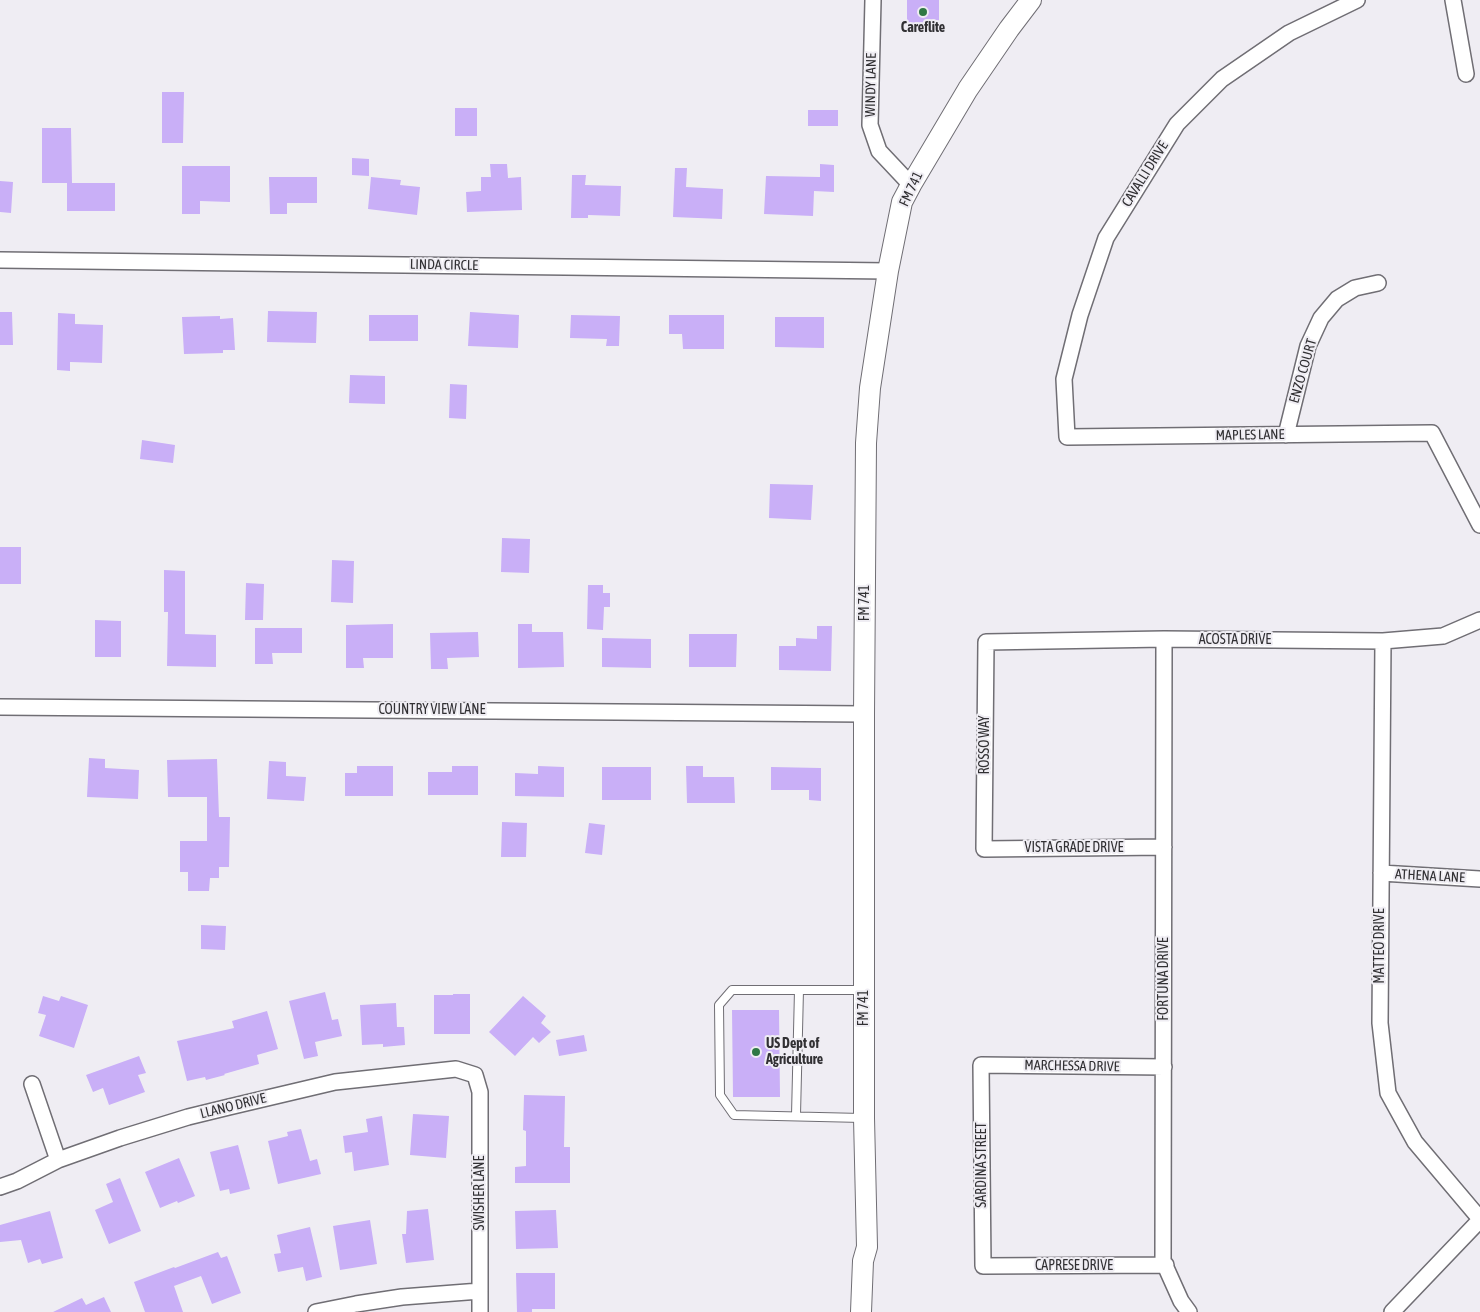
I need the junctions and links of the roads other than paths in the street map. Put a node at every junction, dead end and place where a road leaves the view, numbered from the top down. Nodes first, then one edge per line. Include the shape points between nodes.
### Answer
1 (873, 0) edge
2 (1031, 0) edge
3 (1357, 0) edge
4 (1453, 0) edge
5 (1466, 74) dead end
6 (911, 185) junction
7 (0, 260) edge
8 (888, 271) junction
9 (1378, 283) dead end
10 (1286, 435) junction
11 (1067, 437) joint
12 (1480, 526) edge
13 (1480, 620) edge
14 (1164, 640) junction
15 (1383, 641) junction
16 (986, 642) joint
17 (0, 707) edge
18 (864, 714) junction
19 (1164, 847) junction
20 (984, 849) joint
21 (1381, 873) junction
22 (1480, 879) edge
23 (800, 990) junction
24 (864, 990) junction
25 (981, 1065) joint
26 (1164, 1067) junction
27 (475, 1075) joint
28 (32, 1084) dead end
29 (796, 1115) junction
30 (864, 1118) junction
31 (58, 1160) junction
32 (0, 1187) edge
33 (1480, 1220) edge
34 (867, 1247) junction
35 (983, 1266) joint
36 (1166, 1266) junction
37 (480, 1290) junction
38 (316, 1312) edge
39 (480, 1312) edge
40 (861, 1312) edge
41 (873, 1312) edge
42 (1189, 1312) edge
43 (1392, 1312) edge

1 - 6 street, WINDY LANE via 870,124 879,151
2 - 6 main road, FM 741 / FM 741 via 968,88
3 - 11 street, CAVALLI DRIVE via 1289,33 1222,79 1176,124 1106,238 1080,315 1064,380
4 - 5 street
6 - 8 main road, FM 741 / FM 741 via 902,202
7 - 8 street, LINDA CIRCLE
8 - 18 main road, FM 741 / FM 741 via 870,388 866,443
9 - 10 street, ENZO COURT via 1355,288 1337,299 1321,318 1308,346
10 - 11 street, MAPLES LANE
10 - 12 street, MAPLES LANE via 1432,433
13 - 15 street, ACOSTA DRIVE via 1443,636
14 - 15 street, ACOSTA DRIVE
14 - 16 street, ACOSTA DRIVE
14 - 19 street, FORTUNA DRIVE
15 - 21 street, MATTEO DRIVE
16 - 20 street, ROSSO WAY
17 - 18 street, COUNTRY VIEW LANE
18 - 24 main road, FM 741 / FM 741
19 - 20 street, VISTA GRADE DRIVE
19 - 26 street, FORTUNA DRIVE
21 - 22 street, ATHENA LANE
21 - 33 street, MATTEO DRIVE via 1380,1023 1388,1093 1415,1142
23 - 24 lane
23 - 29 lane
23 - 29 lane via 732,990 719,1005 720,1095 734,1115
24 - 30 main road, FM 741 / FM 741
25 - 26 street, MARCHESSA DRIVE
25 - 35 street, SARDINA STREET
26 - 36 street, FORTUNA DRIVE
27 - 31 street, LLANO DRIVE via 456,1069 335,1082 188,1117
27 - 37 street, SWISHER LANE via 480,1092
28 - 31 street
29 - 30 lane
30 - 34 main road, FM 741 / FM 741
31 - 32 street, LLANO DRIVE
33 - 43 street
34 - 40 main road, FM 741 / FM 741 via 863,1260
34 - 41 main road, FM 741 / FM 741 via 872,1260
35 - 36 street, CAPRESE DRIVE
36 - 42 street, FORTUNA DRIVE
37 - 38 street via 402,1297
37 - 39 street, SWISHER LANE

